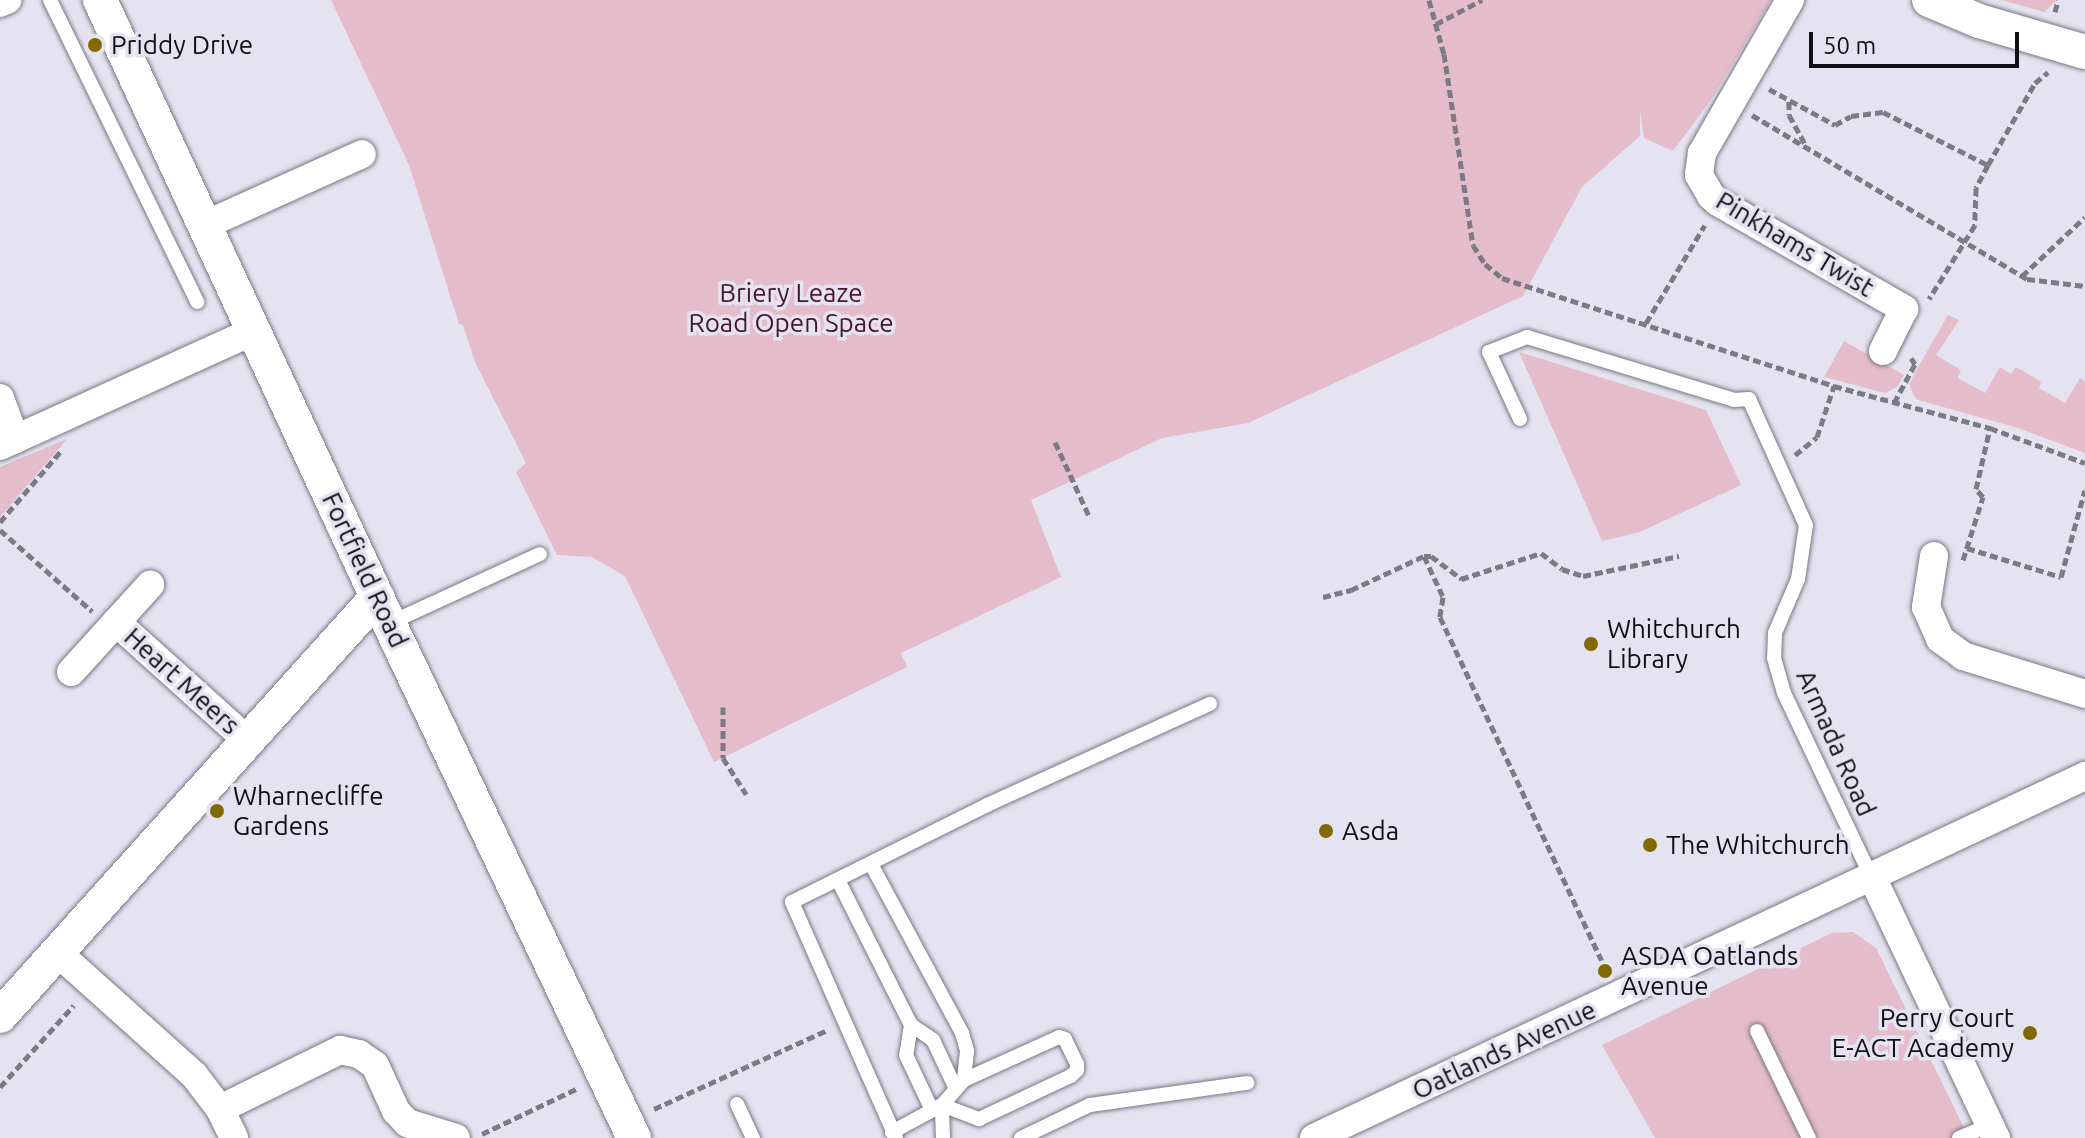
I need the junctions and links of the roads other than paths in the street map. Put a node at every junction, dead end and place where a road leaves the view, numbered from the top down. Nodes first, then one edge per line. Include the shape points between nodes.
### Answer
1 (7, 0) edge
2 (50, 0) edge
3 (100, 0) edge
4 (1790, 0) edge
5 (1929, 0) edge
6 (0, 3) edge
7 (2077, 50) edge
8 (362, 154) dead end
9 (205, 225) junction
10 (197, 302) dead end
11 (253, 331) junction
12 (1883, 351) dead end
13 (0, 398) edge
14 (1520, 419) dead end
15 (7, 442) edge
16 (540, 554) dead end
17 (1934, 556) road end
18 (150, 585) dead end
19 (383, 610) junction
20 (116, 622) junction
21 (71, 672) dead end
22 (2085, 694) edge
23 (1210, 704) dead end
24 (247, 740) junction
25 (2085, 776) edge
26 (871, 864) junction
27 (1873, 879) junction
28 (838, 880) junction
29 (58, 953) junction
30 (0, 1016) edge
31 (911, 1025) junction
32 (1757, 1031) dead end
33 (1247, 1083) dead end
34 (960, 1084) junction
35 (737, 1104) dead end
36 (937, 1107) junction
37 (220, 1109) junction
38 (640, 1126) edge
39 (1992, 1131) edge
40 (894, 1135) edge
41 (234, 1138) edge
42 (456, 1138) edge
43 (753, 1138) edge
44 (943, 1138) edge
45 (1021, 1138) edge
46 (1314, 1138) edge
47 (1809, 1138) edge
48 (1959, 1138) edge

1 - 6 street
2 - 10 lane
3 - 9 street, Fortfield Road
4 - 12 street, Pinkhams Twist via 1702,153 1699,175 1718,202 1904,309
5 - 7 street
8 - 9 street
9 - 11 street, Fortfield Road
11 - 15 street
11 - 19 street, Fortfield Road
13 - 15 street
14 - 27 lane, Armada Road via 1489,352 1527,337 1734,400 1749,399 1806,525 1798,579 1775,633 1774,658 1784,693
16 - 19 lane
17 - 22 street via 1926,607 1940,639 1963,656
18 - 20 street, Heart Meers
19 - 24 street
19 - 38 street, Fortfield Road via 606,1075
20 - 21 street, Heart Meers
20 - 24 street, Heart Meers
23 - 26 lane
24 - 29 street
25 - 27 street, Oatlands Avenue
26 - 28 lane
26 - 34 lane via 962,1033 967,1051
27 - 39 street
27 - 46 street, Oatlands Avenue
28 - 31 lane
28 - 40 lane via 792,902
29 - 30 street
29 - 37 street via 194,1075
31 - 34 lane via 933,1040
31 - 36 lane via 906,1055
32 - 47 lane
33 - 45 lane via 1090,1105
34 - 36 lane
34 - 36 lane via 1059,1037 1077,1064 1071,1076 979,1119
35 - 43 lane
36 - 40 lane
36 - 44 lane
37 - 41 street
37 - 42 street via 340,1050 375,1065 407,1123
39 - 48 lane

